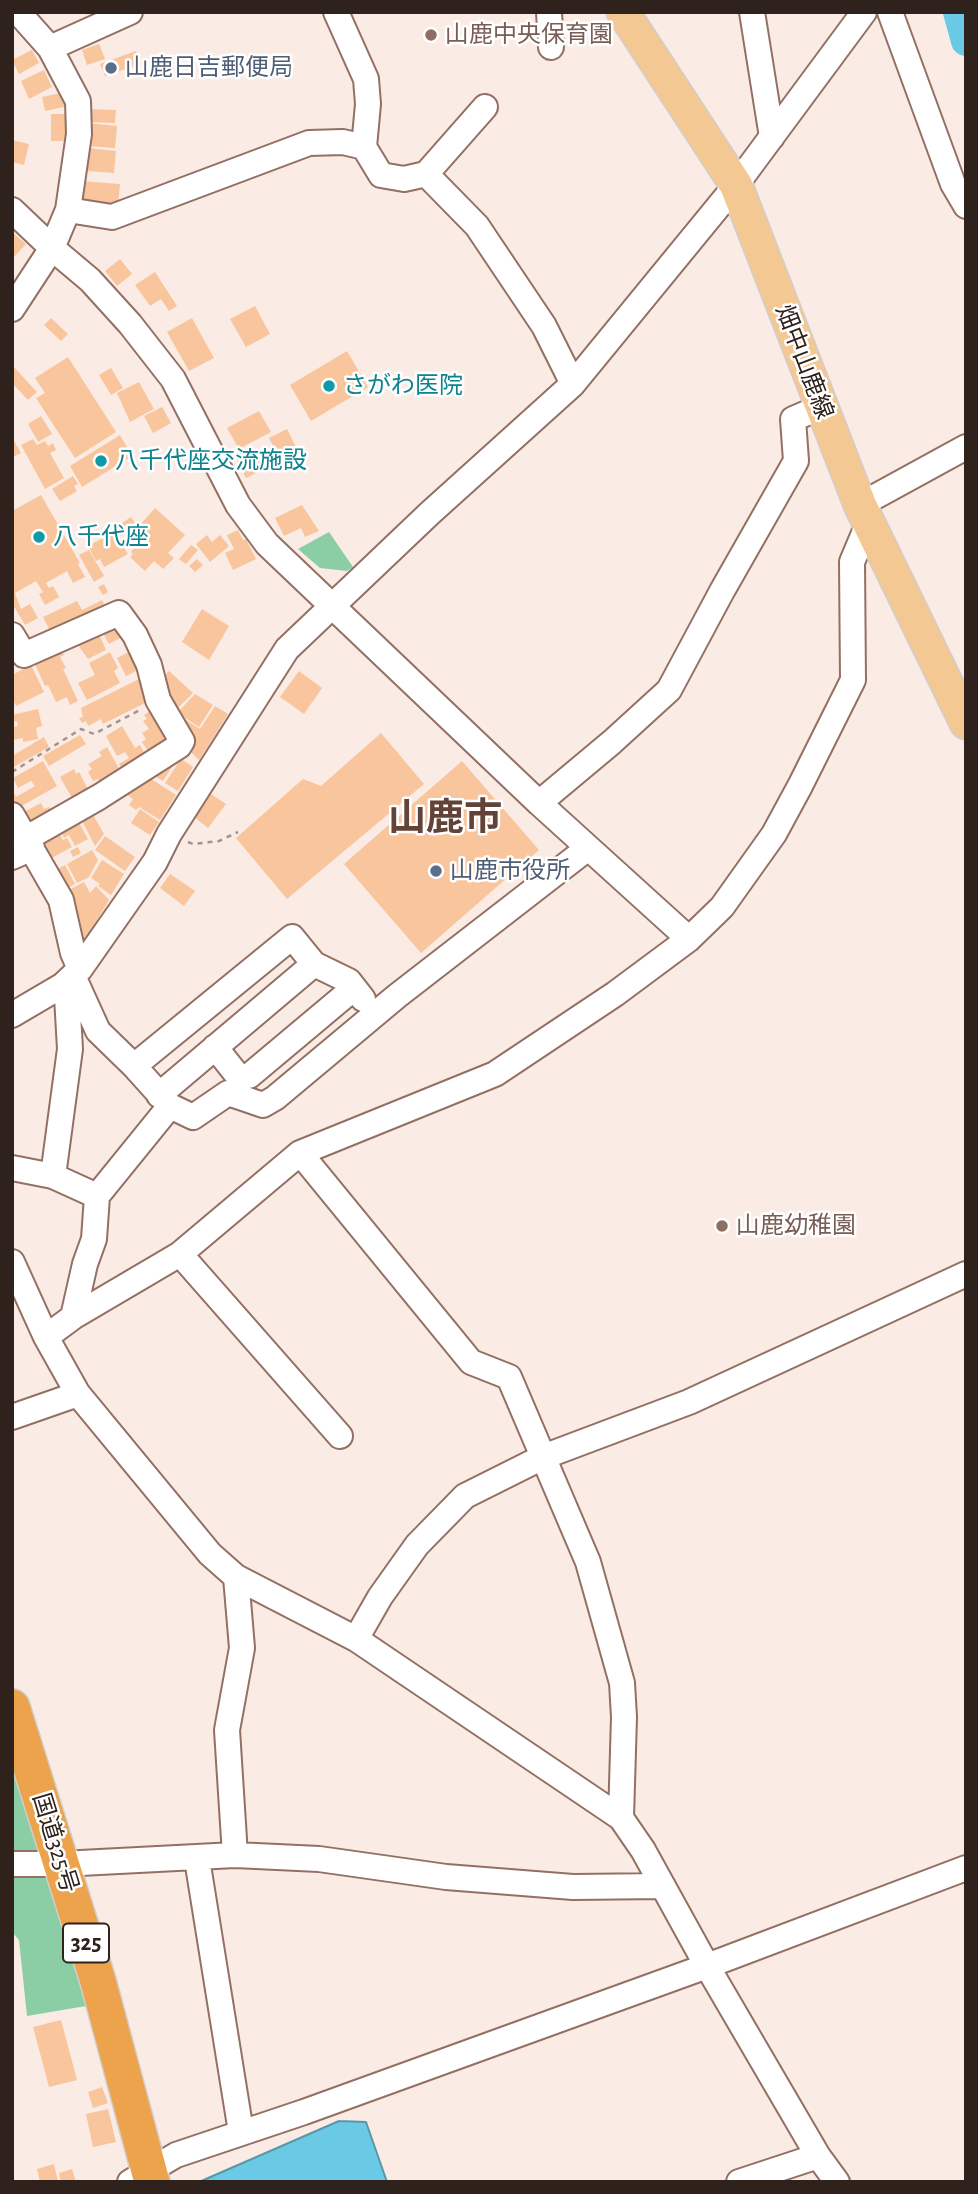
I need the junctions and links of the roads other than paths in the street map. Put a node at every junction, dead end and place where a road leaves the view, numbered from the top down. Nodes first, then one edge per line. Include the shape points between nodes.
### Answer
1 (18, 12) edge
2 (130, 12) edge
3 (336, 12) edge
4 (549, 12) edge
5 (623, 12) edge
6 (752, 12) edge
7 (864, 12) edge
8 (890, 12) edge
9 (551, 47) dead end
10 (50, 48) junction
11 (485, 107) dead end
12 (772, 137) junction
13 (364, 147) junction
14 (426, 174) junction
15 (736, 185) junction
16 (966, 206) edge
17 (12, 210) edge
18 (68, 210) junction
19 (52, 248) junction
20 (12, 309) edge
21 (573, 384) junction
22 (821, 407) junction
23 (966, 447) edge
24 (864, 514) junction
25 (333, 606) junction
26 (18, 645) edge
27 (958, 687) edge
28 (966, 723) edge
29 (180, 746) junction
30 (208, 772) junction
31 (539, 803) junction
32 (12, 815) edge
33 (24, 848) edge
34 (588, 848) junction
35 (688, 939) junction
36 (314, 964) junction
37 (72, 977) junction
38 (354, 988) junction
39 (375, 1014) junction
40 (12, 1015) edge
41 (215, 1047) junction
42 (134, 1066) junction
43 (164, 1100) junction
44 (300, 1153) junction
45 (12, 1168) edge
46 (53, 1176) junction
47 (97, 1196) junction
48 (180, 1254) junction
49 (12, 1262) edge
50 (966, 1274) edge
51 (73, 1317) junction
52 (46, 1337) junction
53 (78, 1394) junction
54 (12, 1417) edge
55 (340, 1436) dead end
56 (543, 1457) junction
57 (236, 1577) junction
58 (356, 1639) junction
59 (12, 1707) edge
60 (621, 1818) junction
61 (235, 1855) junction
62 (197, 1858) junction
63 (12, 1864) edge
64 (61, 1864) junction
65 (964, 1871) edge
66 (663, 1886) junction
67 (707, 1966) junction
68 (241, 2132) junction
69 (818, 2156) junction
70 (144, 2178) edge
71 (739, 2182) edge
72 (837, 2182) edge

1 - 10 street
2 - 10 street
3 - 13 street via 366,79
4 - 9 street
5 - 15 main road, 畑中山鹿線
6 - 12 street
7 - 12 street
8 - 16 street via 953,184
10 - 18 street via 78,101 79,134
11 - 14 street
12 - 15 street
13 - 14 street via 382,174 404,179
13 - 18 street via 309,143 111,217
14 - 21 street via 477,226 544,326
15 - 21 street
15 - 22 main road, 畑中山鹿線
17 - 19 street
18 - 19 street
19 - 20 street
19 - 25 street via 90,280 130,324 173,379 238,505 267,544
21 - 25 street
22 - 24 main road, 畑中山鹿線
22 - 31 street via 793,419 796,461 669,690
23 - 24 street
24 - 27 main road, 畑中山鹿線
24 - 35 street via 852,562 853,680 774,834 722,907
25 - 30 street via 287,649
25 - 31 street
26 - 29 street via 119,612 149,665 158,700 183,741
27 - 28 main road, 畑中山鹿線
29 - 30 street
29 - 33 street
30 - 37 street via 155,862
31 - 34 street
32 - 33 street
33 - 37 street via 61,900 73,953
34 - 35 street
34 - 39 street
35 - 44 street via 615,995 495,1074
36 - 38 street
36 - 41 street
36 - 42 street via 292,937
37 - 40 street
37 - 42 street via 98,1031
37 - 46 street via 67,996 70,1049
38 - 39 street
38 - 41 street via 249,1076 239,1076
39 - 43 street via 263,1105 228,1093 193,1117
41 - 43 street
42 - 43 street
43 - 47 street
44 - 48 street
44 - 56 street via 471,1362 509,1377
45 - 46 street
46 - 47 street
47 - 51 street via 94,1239
48 - 51 street
48 - 55 street
49 - 52 street
50 - 56 street via 689,1402
51 - 52 street
52 - 53 street
53 - 54 street
53 - 57 street via 210,1554
56 - 58 street via 465,1496 417,1545
56 - 60 street via 588,1562 622,1683
57 - 58 street
57 - 61 street via 242,1648 227,1730
58 - 60 street
59 - 64 highway, 国道325号 / 325
60 - 66 street
61 - 62 street
61 - 66 street via 319,1859 446,1877 561,1886
62 - 64 street
62 - 68 street
63 - 64 street
64 - 70 highway, 国道325号 / 325 via 98,1981
65 - 67 street
66 - 67 street
67 - 68 street
67 - 69 street
68 - 70 street via 176,2155
69 - 71 street
69 - 72 street

